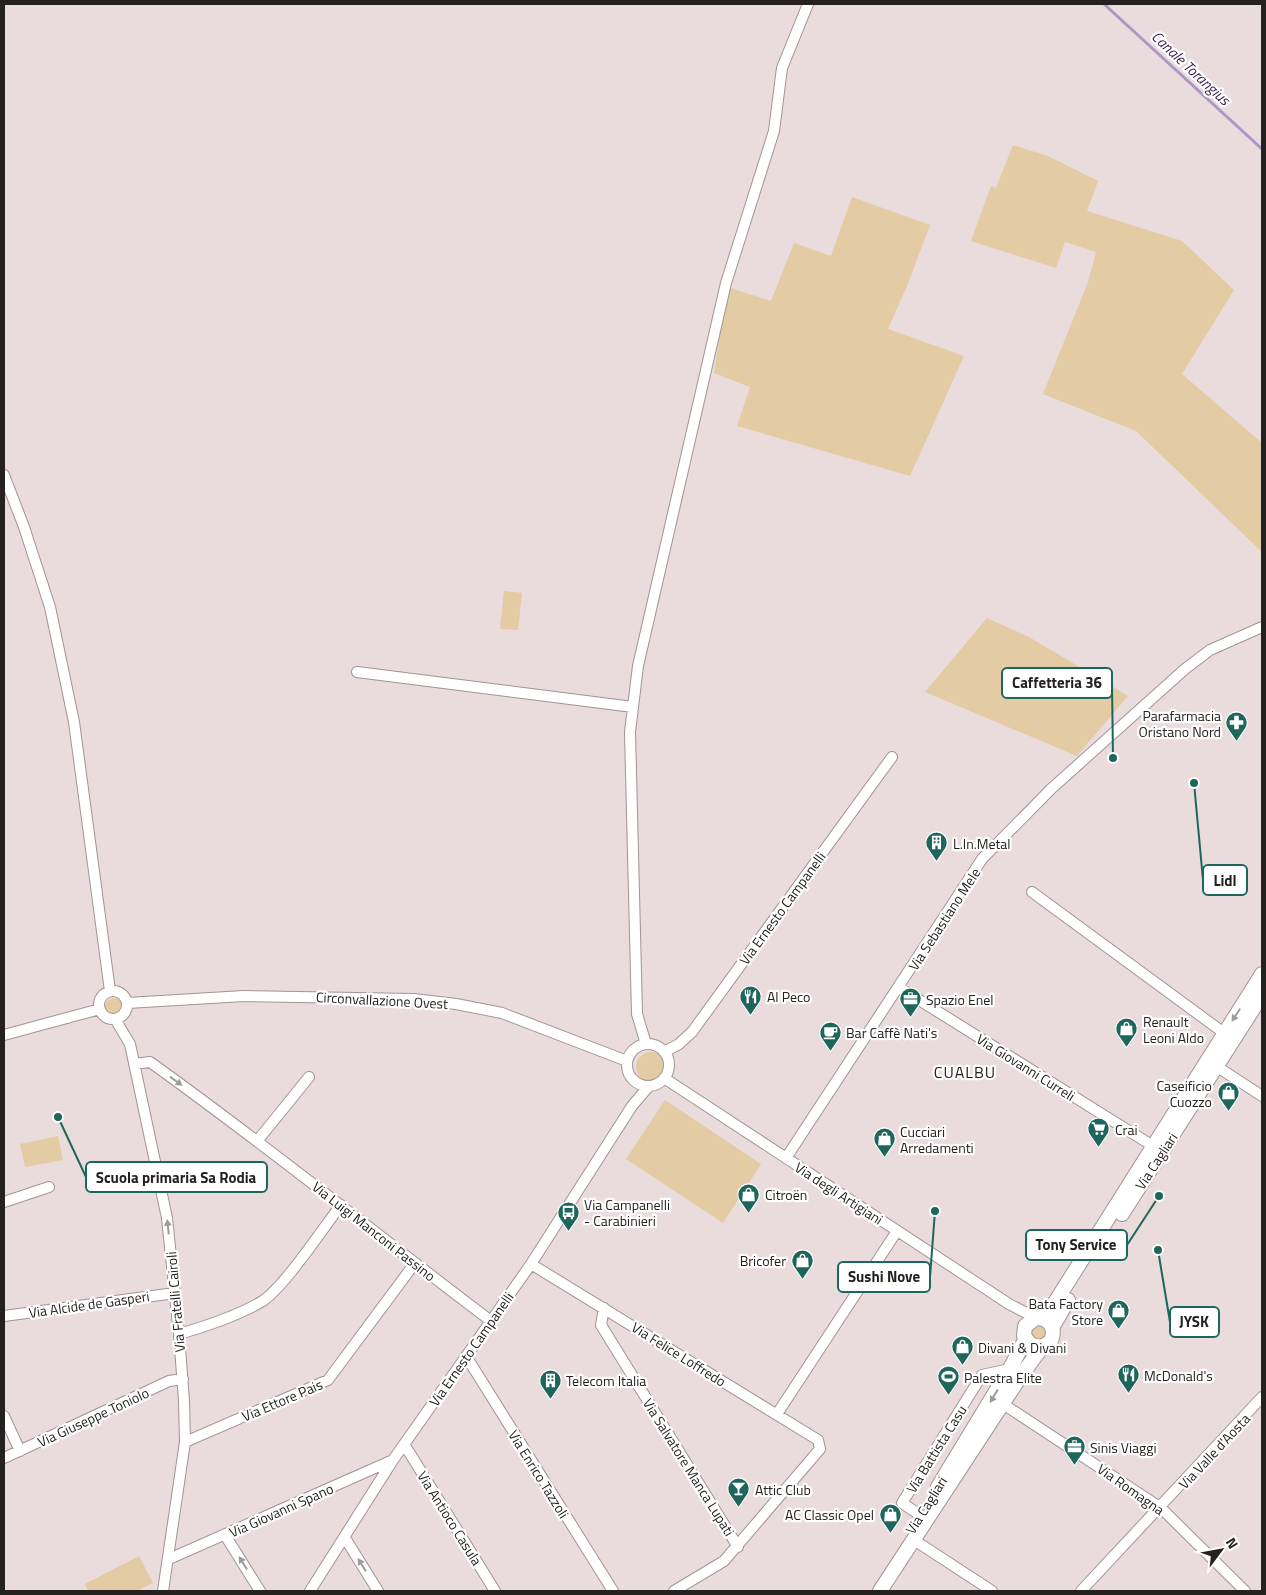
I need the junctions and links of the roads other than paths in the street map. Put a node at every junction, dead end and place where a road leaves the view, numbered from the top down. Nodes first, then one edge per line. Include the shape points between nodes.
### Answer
1 (808, 4) edge
2 (4, 475) edge
3 (1262, 627) edge
4 (357, 672) dead end
5 (633, 707) junction
6 (892, 757) dead end
7 (1032, 892) dead end
8 (1262, 974) edge
9 (900, 988) junction
10 (110, 991) junction
11 (1262, 995) edge
12 (127, 1003) junction
13 (100, 1009) junction
14 (114, 1018) junction
15 (1224, 1033) junction
16 (4, 1036) edge
17 (646, 1044) junction
18 (664, 1052) junction
19 (627, 1061) junction
20 (134, 1064) junction
21 (1216, 1066) junction
22 (309, 1077) dead end
23 (664, 1078) junction
24 (634, 1080) junction
25 (649, 1086) junction
26 (1262, 1096) edge
27 (632, 1106) junction
28 (258, 1140) junction
29 (1153, 1146) junction
30 (786, 1158) junction
31 (49, 1187) dead end
32 (4, 1202) edge
33 (341, 1205) junction
34 (897, 1231) junction
35 (415, 1263) junction
36 (531, 1264) junction
37 (175, 1292) junction
38 (1013, 1307) junction
39 (604, 1308) junction
40 (4, 1316) edge
41 (1039, 1318) junction
42 (491, 1321) junction
43 (1052, 1328) junction
44 (179, 1334) junction
45 (1024, 1336) junction
46 (1042, 1347) junction
47 (466, 1356) junction
48 (1010, 1369) junction
49 (183, 1379) junction
50 (1262, 1397) edge
51 (1003, 1404) junction
52 (777, 1414) junction
53 (4, 1416) edge
54 (185, 1442) junction
55 (404, 1444) junction
56 (20, 1451) junction
57 (4, 1458) edge
58 (393, 1460) junction
59 (1161, 1508) junction
60 (920, 1515) junction
61 (225, 1535) junction
62 (345, 1538) junction
63 (914, 1540) junction
64 (738, 1547) junction
65 (170, 1560) junction
66 (163, 1591) edge
67 (260, 1591) edge
68 (310, 1591) edge
69 (378, 1591) edge
70 (495, 1591) edge
71 (613, 1591) edge
72 (674, 1591) edge
73 (869, 1591) edge
74 (880, 1591) edge
75 (992, 1591) edge
76 (1081, 1591) edge
77 (1245, 1591) edge

1 - 5 street via 782,68 774,131 726,283 638,666
2 - 10 street via 50,607 74,722
3 - 9 street, Via Sebastiano Mele via 1210,650 1185,669 1051,789 982,860
4 - 5 street
5 - 17 street via 630,732 637,1014
6 - 18 street, Via Ernesto Campanelli via 692,1032
7 - 15 street
8 -> 15 main road, Via Cagliari
9 - 29 street, Via Giovanni Curreli
9 - 30 street, Via Sebastiano Mele
10 - 12 street via 120,992
10 - 13 street via 102,996
11 - 21 main road, Via Cagliari
12 - 14 street via 123,1014
12 - 19 street, Circonvallazione Ovest via 244,996 414,999 502,1013
13 - 14 street via 105,1016
13 - 16 street
14 - 20 street, Via Fratelli Cairoli via 130,1044
15 - 29 main road, Via Cagliari
17 - 18 street
17 - 19 street via 634,1050
18 - 23 street via 669,1065
19 - 24 street, Via Ernesto Campanelli via 628,1071
20 -> 28 street, Via Luigi Manconi Passino via 150,1062
37 -> 20 street, Via Fratelli Cairoli via 167,1218
21 - 26 street
21 - 43 main road, Via Cagliari
22 - 28 street
23 - 25 street, Via Ernesto Campanelli
23 - 30 street, Via degli Artigiani
24 - 25 street
24 - 27 street, Via Ernesto Campanelli
25 - 27 street, Via Ernesto Campanelli
27 - 36 street, Via Ernesto Campanelli
28 - 33 street, Via Luigi Manconi Passino
29 - 41 main road, Via Cagliari via 1049,1312
30 - 34 street, Via degli Artigiani
31 - 32 street
33 - 35 street, Via Luigi Manconi Passino
33 - 44 street via 285,1279 263,1302 217,1323
34 - 38 street, Via degli Artigiani
34 - 52 street
35 - 42 street, Via Luigi Manconi Passino
35 - 54 street, Via Ettore Pais via 328,1380
36 - 39 street, Via Felice Loffredo
36 - 42 street, Via Ernesto Campanelli
37 - 40 street, Via Alcide de Gasperi
37 - 44 street, Via Fratelli Cairoli
38 - 41 street, Via degli Artigiani
38 - 45 street
39 - 52 street, Via Felice Loffredo
39 - 64 street, Via Salvatore Manca Lupati via 601,1325
41 - 43 main road
41 - 45 main road, Via Cagliari via 1027,1323
42 - 47 street, Via Ernesto Campanelli
43 - 46 main road, Via Cagliari via 1051,1340
44 - 49 street, Via Fratelli Cairoli
45 - 46 main road via 1034,1347
45 - 48 main road, Via Cagliari
46 - 51 main road, Via Cagliari
47 - 55 street, Via Ernesto Campanelli
47 - 71 street, Via Enrico Tazzoli
48 -> 60 main road, Via Cagliari
48 - 60 street, Via Battista Casu via 982,1375 902,1503
49 - 54 street, Via Fratelli Cairoli
49 - 56 street, Via Giuseppe Toniolo via 170,1381
50 - 59 street, Via Valle d'Aosta
51 - 59 street, Via Romagna
51 - 63 main road, Via Cagliari
52 - 64 street, Via Felice Loffredo via 818,1440 820,1449
53 - 56 street
54 - 65 street, Via Fratelli Cairoli
55 - 58 street, Via Ernesto Campanelli
55 - 70 street, Via Antioco Casula
56 - 57 street, Via Giuseppe Toniolo
58 - 61 street, Via Giovanni Spano
58 - 62 street, Via Ernesto Campanelli
59 - 76 street, Via Valle d'Aosta
59 - 77 street, Via Romagna
60 - 73 main road, Via Cagliari
61 - 65 street, Via Giovanni Spano
67 -> 61 street
62 - 68 street, Via Ernesto Campanelli
69 -> 62 street
63 - 74 main road, Via Cagliari
63 - 75 street
64 - 72 street via 724,1561
65 - 66 street, Via Fratelli Cairoli

